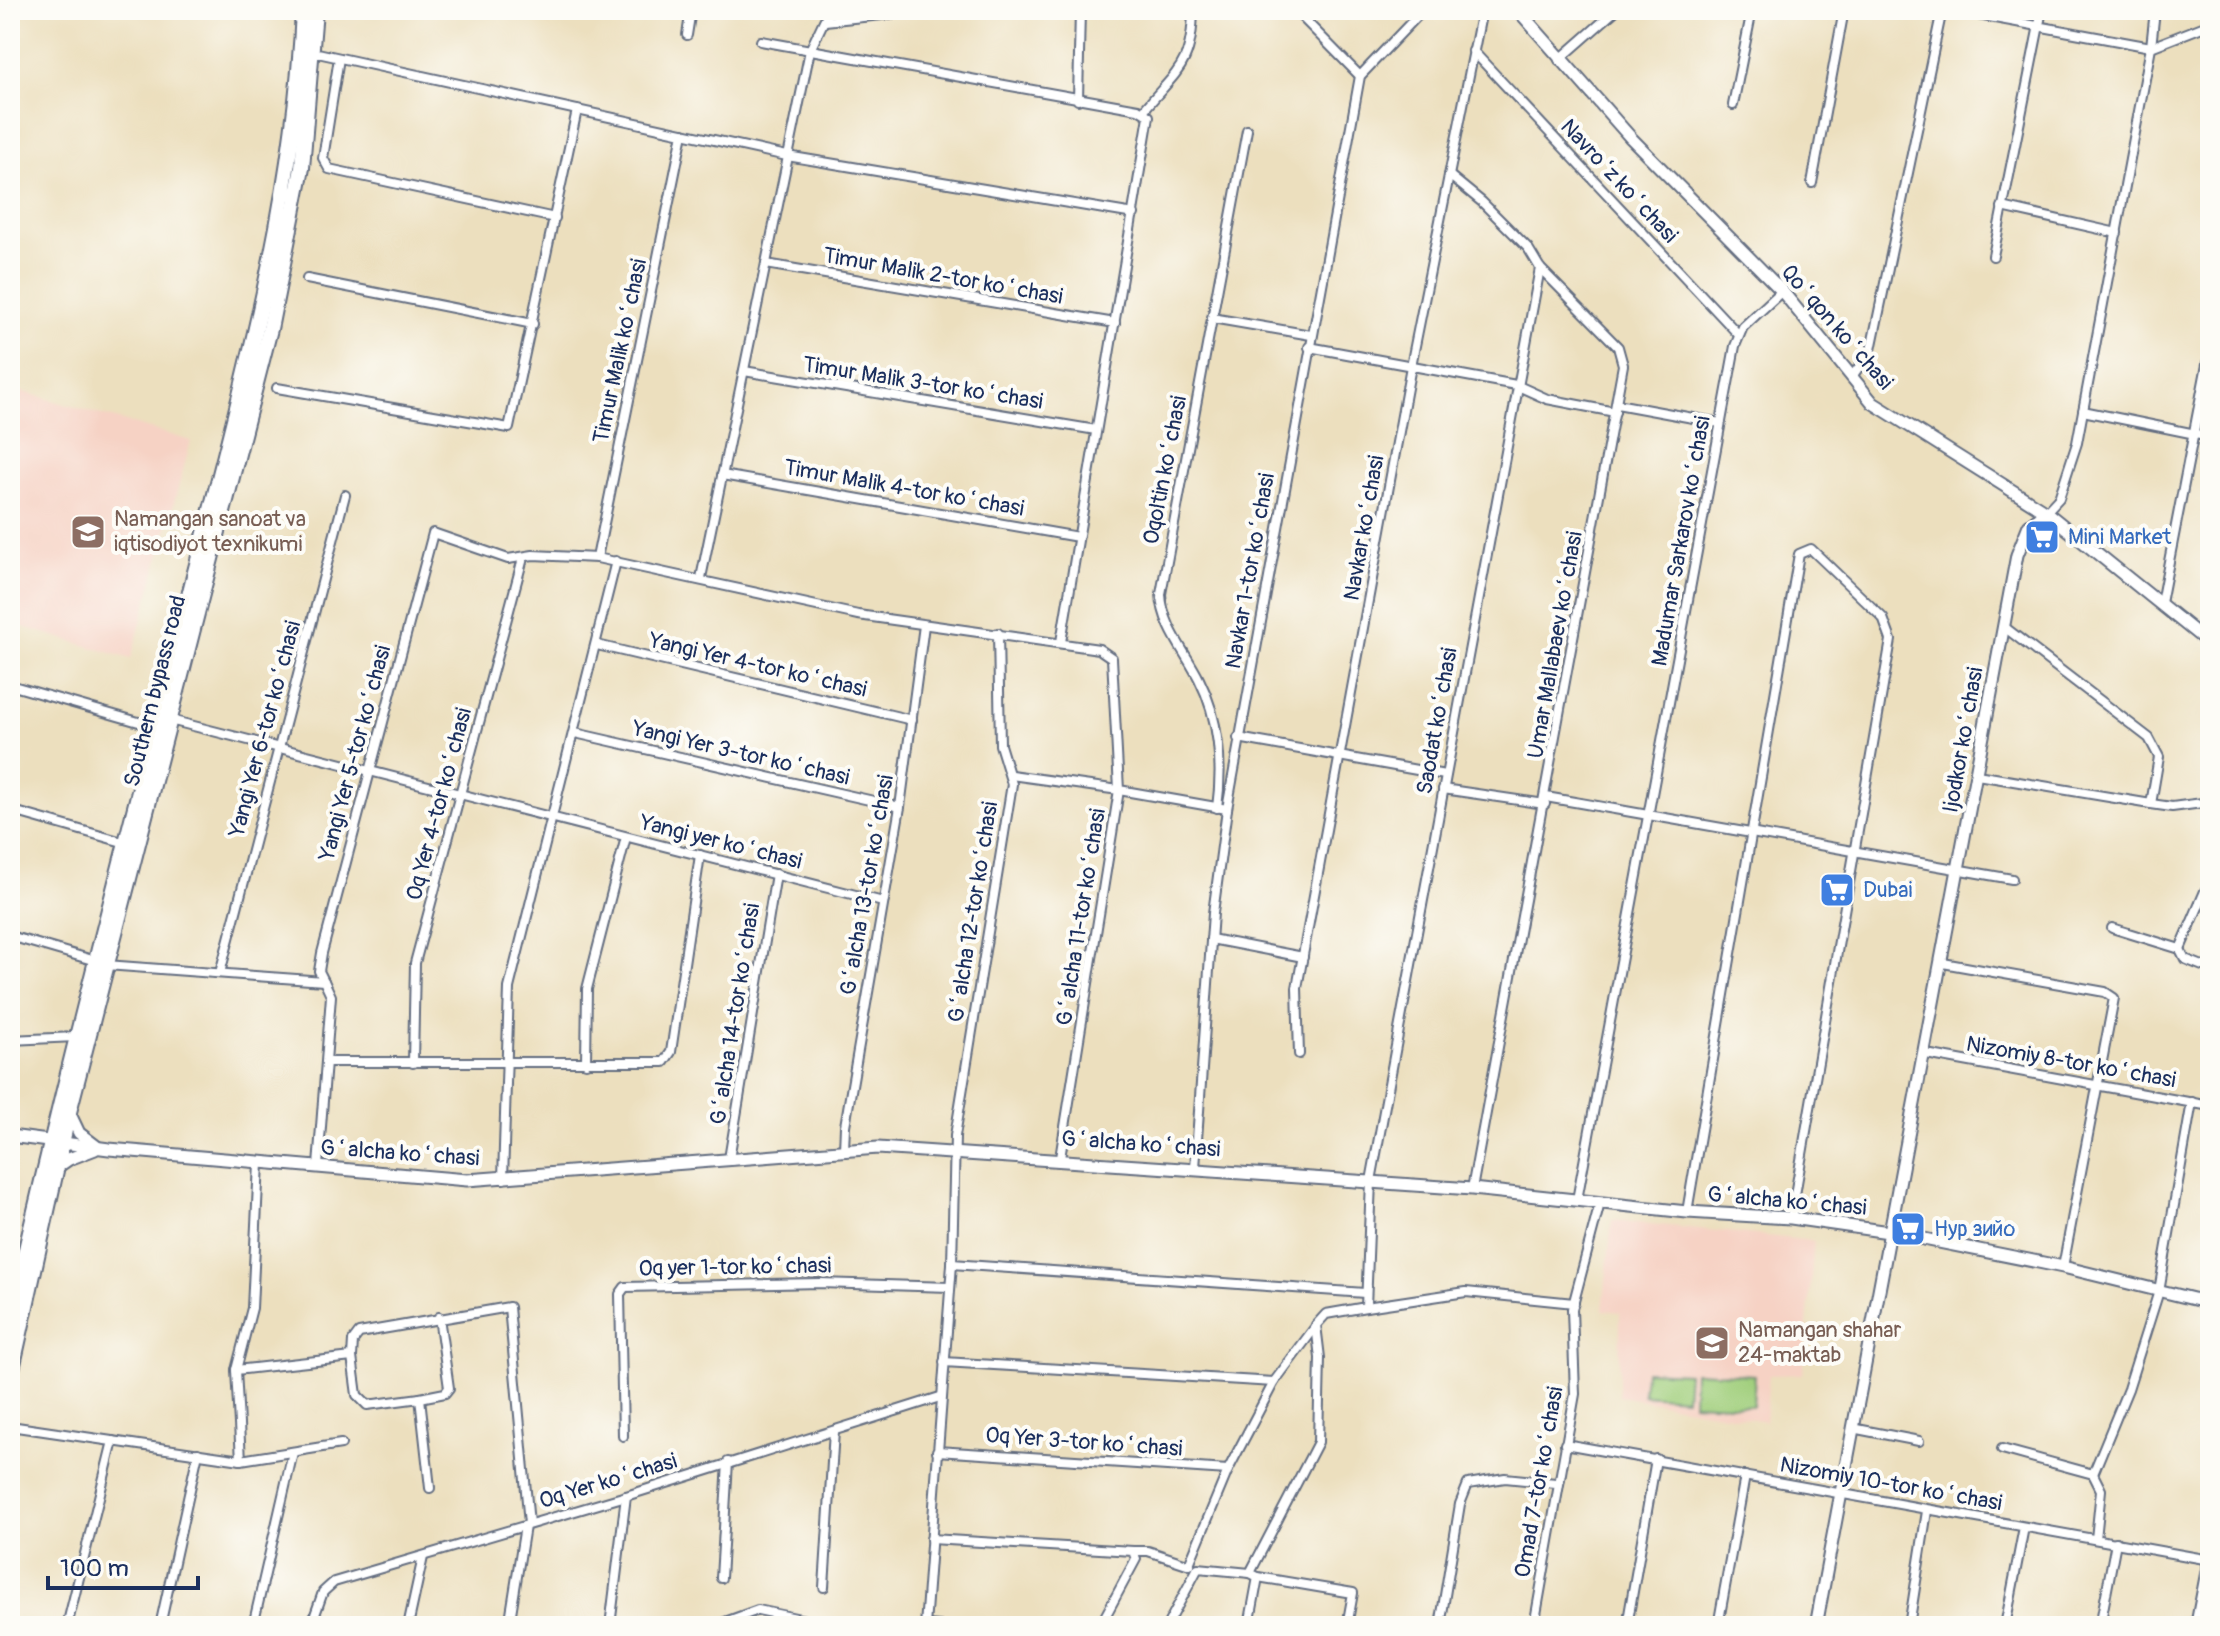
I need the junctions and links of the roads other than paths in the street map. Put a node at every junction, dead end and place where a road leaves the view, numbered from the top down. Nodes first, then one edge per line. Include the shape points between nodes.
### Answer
1 (303, 10) edge
2 (315, 10) edge
3 (691, 10) edge
4 (829, 10) edge
5 (929, 10) edge
6 (1080, 10) edge
7 (1193, 10) edge
8 (1295, 10) edge
9 (1423, 10) edge
10 (1482, 10) edge
11 (1518, 10) edge
12 (1616, 10) edge
13 (1752, 10) edge
14 (1844, 10) edge
15 (1942, 10) edge
16 (1951, 10) edge
17 (2042, 10) edge
18 (2155, 10) edge
19 (825, 21) junction
20 (2210, 24) edge
21 (2039, 26) junction
22 (687, 35) dead end
23 (761, 41) dead end
24 (2151, 47) junction
25 (810, 50) junction
26 (1473, 51) junction
27 (313, 52) junction
28 (339, 58) junction
29 (1559, 60) junction
30 (1360, 76) junction
31 (1078, 100) junction
32 (1733, 105) dead end
33 (1141, 109) junction
34 (577, 110) junction
35 (1247, 130) dead end
36 (683, 133) junction
37 (787, 156) junction
38 (1449, 175) junction
39 (1812, 183) dead end
40 (2002, 207) junction
41 (1134, 214) junction
42 (555, 218) junction
43 (2117, 233) junction
44 (1993, 256) dead end
45 (766, 264) junction
46 (1540, 268) junction
47 (307, 279) dead end
48 (1782, 291) junction
49 (1212, 318) junction
50 (1115, 323) junction
51 (533, 324) junction
52 (1311, 335) junction
53 (1739, 335) junction
54 (1309, 347) junction
55 (2210, 349) edge
56 (1411, 366) junction
57 (744, 371) junction
58 (1851, 378) junction
59 (1516, 385) junction
60 (277, 388) dead end
61 (1616, 408) junction
62 (2083, 411) junction
63 (1720, 423) junction
64 (1096, 430) junction
65 (2194, 434) junction
66 (2210, 437) edge
67 (722, 475) junction
68 (345, 495) dead end
69 (2046, 512) junction
70 (1078, 537) junction
71 (523, 558) junction
72 (597, 558) junction
73 (616, 561) junction
74 (701, 578) junction
75 (2161, 603) junction
76 (924, 625) junction
77 (2003, 626) junction
78 (998, 633) junction
79 (1061, 642) junction
80 (2210, 644) edge
81 (597, 645) junction
82 (10, 685) edge
83 (170, 720) junction
84 (912, 720) junction
85 (156, 727) junction
86 (575, 733) junction
87 (1238, 738) junction
88 (278, 748) junction
89 (1342, 757) junction
90 (369, 770) junction
91 (1011, 775) junction
92 (1445, 775) junction
93 (1977, 775) junction
94 (1443, 789) junction
95 (1119, 790) junction
96 (461, 796) junction
97 (1545, 801) junction
98 (2210, 802) edge
99 (2151, 804) junction
100 (900, 807) junction
101 (1222, 809) junction
102 (10, 810) edge
103 (1649, 814) junction
104 (551, 818) junction
105 (1754, 831) junction
106 (626, 837) junction
107 (126, 843) junction
108 (1854, 850) junction
109 (700, 855) junction
110 (1960, 869) junction
111 (776, 874) junction
112 (2012, 879) dead end
113 (2210, 888) edge
114 (883, 902) junction
115 (2112, 928) dead end
116 (10, 936) edge
117 (1211, 939) junction
118 (2180, 949) junction
119 (1303, 957) junction
120 (101, 963) junction
121 (1943, 963) junction
122 (2210, 969) edge
123 (220, 973) junction
124 (324, 981) junction
125 (76, 1037) junction
126 (10, 1040) edge
127 (1299, 1054) dead end
128 (1926, 1054) junction
129 (505, 1061) junction
130 (327, 1062) junction
131 (413, 1063) junction
132 (586, 1063) junction
133 (2098, 1087) junction
134 (2192, 1102) junction
135 (2210, 1106) edge
136 (69, 1112) junction
137 (10, 1136) edge
138 (56, 1143) junction
139 (99, 1148) junction
140 (844, 1150) junction
141 (955, 1151) junction
142 (1060, 1158) junction
143 (729, 1159) junction
144 (259, 1163) junction
145 (318, 1166) junction
146 (56, 1168) junction
147 (1195, 1168) junction
148 (503, 1179) junction
149 (1371, 1181) junction
150 (1472, 1189) junction
151 (1577, 1200) junction
152 (1600, 1203) junction
153 (1687, 1212) junction
154 (1791, 1218) junction
155 (1889, 1232) junction
156 (952, 1264) junction
157 (2063, 1267) junction
158 (950, 1287) junction
159 (13, 1290) edge
160 (2159, 1291) junction
161 (1365, 1293) junction
162 (1574, 1303) junction
163 (2210, 1303) edge
164 (1366, 1307) junction
165 (439, 1317) junction
166 (10, 1320) edge
167 (1316, 1325) junction
168 (352, 1357) junction
169 (944, 1362) junction
170 (236, 1370) junction
171 (10, 1378) edge
172 (1274, 1382) junction
173 (940, 1397) junction
174 (420, 1398) junction
175 (10, 1426) edge
176 (1852, 1428) junction
177 (834, 1431) junction
178 (623, 1436) dead end
179 (113, 1441) junction
180 (1919, 1441) dead end
181 (341, 1444) dead end
182 (1565, 1444) junction
183 (2002, 1449) dead end
184 (937, 1451) junction
185 (293, 1452) junction
186 (198, 1453) junction
187 (1656, 1459) junction
188 (241, 1460) junction
189 (728, 1462) junction
190 (1228, 1470) junction
191 (2093, 1474) junction
192 (1745, 1476) junction
193 (1556, 1483) junction
194 (430, 1488) dead end
195 (1839, 1493) junction
196 (626, 1496) junction
197 (1927, 1511) junction
198 (527, 1525) junction
199 (2024, 1527) junction
200 (931, 1539) junction
201 (2096, 1539) junction
202 (2116, 1542) junction
203 (2210, 1548) edge
204 (1133, 1551) junction
205 (423, 1557) junction
206 (2209, 1560) edge
207 (1189, 1564) junction
208 (1198, 1568) junction
209 (1254, 1575) junction
210 (721, 1578) dead end
211 (824, 1587) dead end
212 (776, 1613) junction
213 (926, 1625) edge
214 (67, 1626) edge
215 (160, 1626) edge
216 (253, 1626) edge
217 (311, 1626) edge
218 (408, 1626) edge
219 (509, 1626) edge
220 (610, 1626) edge
221 (714, 1626) edge
222 (773, 1626) edge
223 (834, 1626) edge
224 (939, 1626) edge
225 (1100, 1626) edge
226 (1167, 1626) edge
227 (1249, 1626) edge
228 (1347, 1626) edge
229 (1440, 1626) edge
230 (1534, 1626) edge
231 (1627, 1626) edge
232 (1718, 1626) edge
233 (1816, 1626) edge
234 (1909, 1626) edge
235 (2005, 1626) edge
236 (2100, 1626) edge
237 (2195, 1626) edge

1 - 85 highway, Southern bypass road via 282,209
2 - 27 highway, Southern bypass road
3 - 22 street
4 - 19 street
5 - 19 street
6 - 31 street
7 - 33 street via 1185,63
8 - 30 street
9 - 30 street
10 - 26 street, Navkar koʻchasi
11 - 29 street, Qoʻqon koʻchasi
12 - 29 street
13 - 32 street
14 - 39 street
15 - 58 street via 1871,350
16 - 21 street
17 - 21 street
18 - 24 street, Ijodkor koʻchasi
19 - 25 street
20 - 24 street
21 - 24 street
21 - 40 street
23 - 25 street
24 - 43 street, Ijodkor koʻchasi
25 - 31 street
25 - 37 street
26 - 38 street, Navkar koʻchasi
26 - 53 street, Navroʻz koʻchasi
27 - 28 street
27 - 83 highway, Southern bypass road via 302,168 270,329
28 - 34 street
28 - 42 street via 323,158 329,169
29 - 48 street, Qoʻqon koʻchasi
30 - 52 street, Navkar 1-tor koʻchasi
31 - 33 street
33 - 41 street via 1149,116
34 - 36 street
34 - 42 street
35 - 49 street, Oqoltin koʻchasi
36 - 37 street
36 - 72 street, Timur Malik koʻchasi
37 - 41 street
37 - 45 street
38 - 46 street, Umar Mallabaev koʻchasi via 1519,239
38 - 56 street, Navkar koʻchasi
40 - 43 street
40 - 44 street
41 - 50 street
42 - 51 street
43 - 62 street, Ijodkor koʻchasi
45 - 50 street, Timur Malik 2-tor koʻchasi
45 - 57 street
46 - 59 street, Saodat koʻchasi
46 - 61 street, Umar Mallabaev koʻchasi via 1618,347 1623,365
47 - 51 street
48 - 53 street
48 - 58 street, Qoʻqon koʻchasi
49 - 52 street
49 - 101 street, Oqoltin koʻchasi via 1161,594 1165,617 1213,716
50 - 64 street
51 - 60 street via 511,425 502,429
52 - 54 street, Navkar 1-tor koʻchasi
53 - 63 street, Madumar Sarkarov koʻchasi
54 - 56 street
54 - 87 street, Navkar 1-tor koʻchasi
55 - 65 street
56 - 59 street
56 - 89 street, Navkar koʻchasi
57 - 64 street, Timur Malik 3-tor koʻchasi
57 - 67 street
58 - 69 street, Qoʻqon koʻchasi via 1873,403 1908,428
59 - 61 street via 1547,399
59 - 92 street, Saodat koʻchasi
61 - 63 street
61 - 97 street, Umar Mallabaev koʻchasi
62 - 65 street
62 - 69 street, Ijodkor koʻchasi via 2071,470 2059,498
63 - 103 street, Madumar Sarkarov koʻchasi
64 - 70 street
65 - 66 street
65 - 75 street
67 - 70 street, Timur Malik 4-tor koʻchasi
67 - 74 street
68 - 88 street, Yangi Yer 6-tor koʻchasi
69 - 75 street, Qoʻqon koʻchasi
69 - 77 street, Ijodkor koʻchasi via 2021,538
70 - 79 street
71 - 72 street
71 - 90 street, Yangi Yer 5-tor koʻchasi via 508,559 433,533
71 - 96 street, Oq Yer 4-tor koʻchasi
72 - 73 street
73 - 74 street
73 - 81 street
74 - 76 street
75 - 80 street, Qoʻqon koʻchasi
76 - 78 street
76 - 84 street, Gʻalcha 13-tor koʻchasi
77 - 93 street, Ijodkor koʻchasi
77 - 99 street via 2149,738 2159,757
78 - 79 street
78 - 91 street, Gʻalcha 12-tor koʻchasi via 1000,745
79 - 95 street via 1099,649 1112,658
81 - 84 street, Yangi Yer 4-tor koʻchasi
81 - 86 street
82 - 85 street
83 - 88 street, Yangi yer koʻchasi
83 - 120 highway, Southern bypass road
84 - 100 street, Gʻalcha 13-tor koʻchasi
85 - 107 highway, Southern bypass road
86 - 100 street, Yangi Yer 3-tor koʻchasi
86 - 104 street
87 - 89 street
87 - 101 street, Navkar 1-tor koʻchasi
88 - 90 street, Yangi yer koʻchasi
88 - 123 street, Yangi Yer 6-tor koʻchasi
89 - 92 street
89 - 119 street, Navkar koʻchasi
90 - 96 street, Yangi yer koʻchasi
90 - 124 street, Yangi Yer 5-tor koʻchasi via 322,953 319,971
91 - 95 street, Gʻalcha 11-tor koʻchasi
91 - 141 street, Gʻalcha 12-tor koʻchasi
92 - 94 street, Saodat koʻchasi
93 - 99 street
93 - 110 street, Ijodkor koʻchasi
94 - 97 street
94 - 149 street, Saodat koʻchasi
95 - 101 street
95 - 142 street, Gʻalcha 11-tor koʻchasi
96 - 104 street, Yangi yer koʻchasi
96 - 131 street, Oq Yer 4-tor koʻchasi via 415,963
97 - 103 street
97 - 150 street, Umar Mallabaev koʻchasi
98 - 99 street
100 - 114 street, Gʻalcha 13-tor koʻchasi
101 - 117 street, Navkar 1-tor koʻchasi
102 - 107 street
103 - 105 street
103 - 151 street, Madumar Sarkarov koʻchasi
104 - 106 street, Yangi yer koʻchasi
104 - 129 street via 509,988
105 - 108 street
105 - 108 street via 1799,554 1811,549 1883,618 1891,633
105 - 153 street
106 - 109 street, Yangi yer koʻchasi
106 - 132 street via 587,989
107 - 120 highway, Southern bypass road
108 - 110 street
108 - 154 street
109 - 111 street, Yangi yer koʻchasi
109 - 132 street via 669,1058 657,1064
110 - 112 street
110 - 121 street, Ijodkor koʻchasi
111 - 114 street, Yangi yer koʻchasi
111 - 143 street, Gʻalcha 14-tor koʻchasi
113 - 118 street
114 - 140 street, Gʻalcha 13-tor koʻchasi
115 - 118 street
116 - 120 street
117 - 119 street
117 - 147 street, Navkar 1-tor koʻchasi
118 - 122 street via 2185,959
119 - 127 street, Navkar koʻchasi via 1297,988
120 - 123 street
120 - 125 highway, Southern bypass road
120 - 136 highway, Southern bypass road
121 - 128 street, Ijodkor koʻchasi
121 - 133 street via 2112,995
123 - 124 street
124 - 130 street via 331,996
125 - 126 street
125 - 138 highway, Southern bypass road
128 - 133 street, Nizomiy 8-tor koʻchasi
128 - 155 street, Ijodkor koʻchasi
129 - 131 street
129 - 132 street
129 - 148 street
130 - 131 street
130 - 145 street
133 - 134 street, Nizomiy 8-tor koʻchasi
133 - 157 street
134 - 135 street, Nizomiy 8-tor koʻchasi
134 - 160 street
136 - 138 highway, Southern bypass road
136 - 139 street via 79,1133
137 - 138 street, Gʻalcha koʻchasi
138 - 139 street, Gʻalcha koʻchasi
138 - 146 highway, Southern bypass road
138 - 159 highway, Southern bypass road
139 - 144 street, Gʻalcha koʻchasi
139 - 146 street
140 - 141 street, Gʻalcha koʻchasi
140 - 143 street, Gʻalcha koʻchasi
141 - 142 street, Gʻalcha koʻchasi
141 - 156 street
142 - 147 street, Gʻalcha koʻchasi
143 - 148 street, Gʻalcha koʻchasi
144 - 145 street, Gʻalcha koʻchasi
144 - 170 street via 252,1308
145 - 148 street, Gʻalcha koʻchasi
146 - 171 highway, Southern bypass road
147 - 149 street, Gʻalcha koʻchasi
149 - 150 street, Gʻalcha koʻchasi
149 - 161 street, Saodat koʻchasi
150 - 151 street, Gʻalcha koʻchasi
151 - 152 street, Gʻalcha koʻchasi
152 - 153 street, Gʻalcha koʻchasi
152 - 162 street, Omad 7-tor koʻchasi
153 - 154 street, Gʻalcha koʻchasi
154 - 155 street, Gʻalcha koʻchasi
155 - 157 street, Gʻalcha koʻchasi
155 - 176 street, Ijodkor koʻchasi
156 - 158 street
156 - 161 street
157 - 160 street, Gʻalcha koʻchasi
158 - 169 street
158 - 178 street, Oq yer 1-tor koʻchasi via 625,1287 620,1294
159 - 166 highway, Southern bypass road
160 - 163 street, Gʻalcha koʻchasi
160 - 191 street via 2128,1389
161 - 164 street, Saodat koʻchasi
162 - 164 street via 1466,1292
162 - 182 street, Omad 7-tor koʻchasi via 1575,1394
164 - 167 street via 1326,1314
165 - 168 street via 359,1333
165 - 174 street via 449,1388
165 - 198 street via 509,1308
167 - 172 street
167 - 209 street via 1318,1442
168 - 170 street
168 - 174 street via 357,1395 367,1405
169 - 172 street
169 - 173 street
170 - 188 street
172 - 190 street
173 - 177 street, Oq Yer koʻchasi
173 - 184 street
174 - 194 street
175 - 179 street
176 - 180 street
176 - 195 street, Ijodkor koʻchasi
177 - 189 street, Oq Yer koʻchasi
177 - 211 street
179 - 186 street
179 - 214 street
181 - 185 street
182 - 187 street, Nizomiy 10-tor koʻchasi
182 - 193 street, Omad 7-tor koʻchasi
183 - 191 street
184 - 190 street, Oq Yer 3-tor koʻchasi
184 - 200 street
185 - 188 street
185 - 216 street
186 - 188 street
186 - 215 street
187 - 192 street, Nizomiy 10-tor koʻchasi
187 - 231 street
189 - 196 street, Oq Yer koʻchasi
189 - 210 street
190 - 207 street
191 - 201 street via 2101,1490
192 - 195 street, Nizomiy 10-tor koʻchasi
192 - 232 street
193 - 229 street via 1505,1478 1468,1484
193 - 230 street, Omad 7-tor koʻchasi
195 - 197 street, Nizomiy 10-tor koʻchasi
195 - 233 street, Ijodkor koʻchasi
196 - 198 street, Oq Yer koʻchasi
196 - 220 street
197 - 199 street, Nizomiy 10-tor koʻchasi
197 - 234 street
198 - 205 street, Oq Yer koʻchasi
198 - 219 street
199 - 201 street, Nizomiy 10-tor koʻchasi
199 - 235 street
200 - 204 street
200 - 213 street
201 - 202 street, Nizomiy 10-tor koʻchasi
202 - 206 street, Nizomiy 10-tor koʻchasi
202 - 236 street
203 - 206 street
204 - 207 street
204 - 225 street via 1136,1559
205 - 217 street, Oq Yer koʻchasi via 328,1585
205 - 218 street
206 - 237 street
207 - 208 street
208 - 209 street
208 - 226 street
209 - 227 street
209 - 228 street via 1353,1593
212 - 221 street via 751,1610
212 - 222 street
212 - 223 street
213 - 224 street

